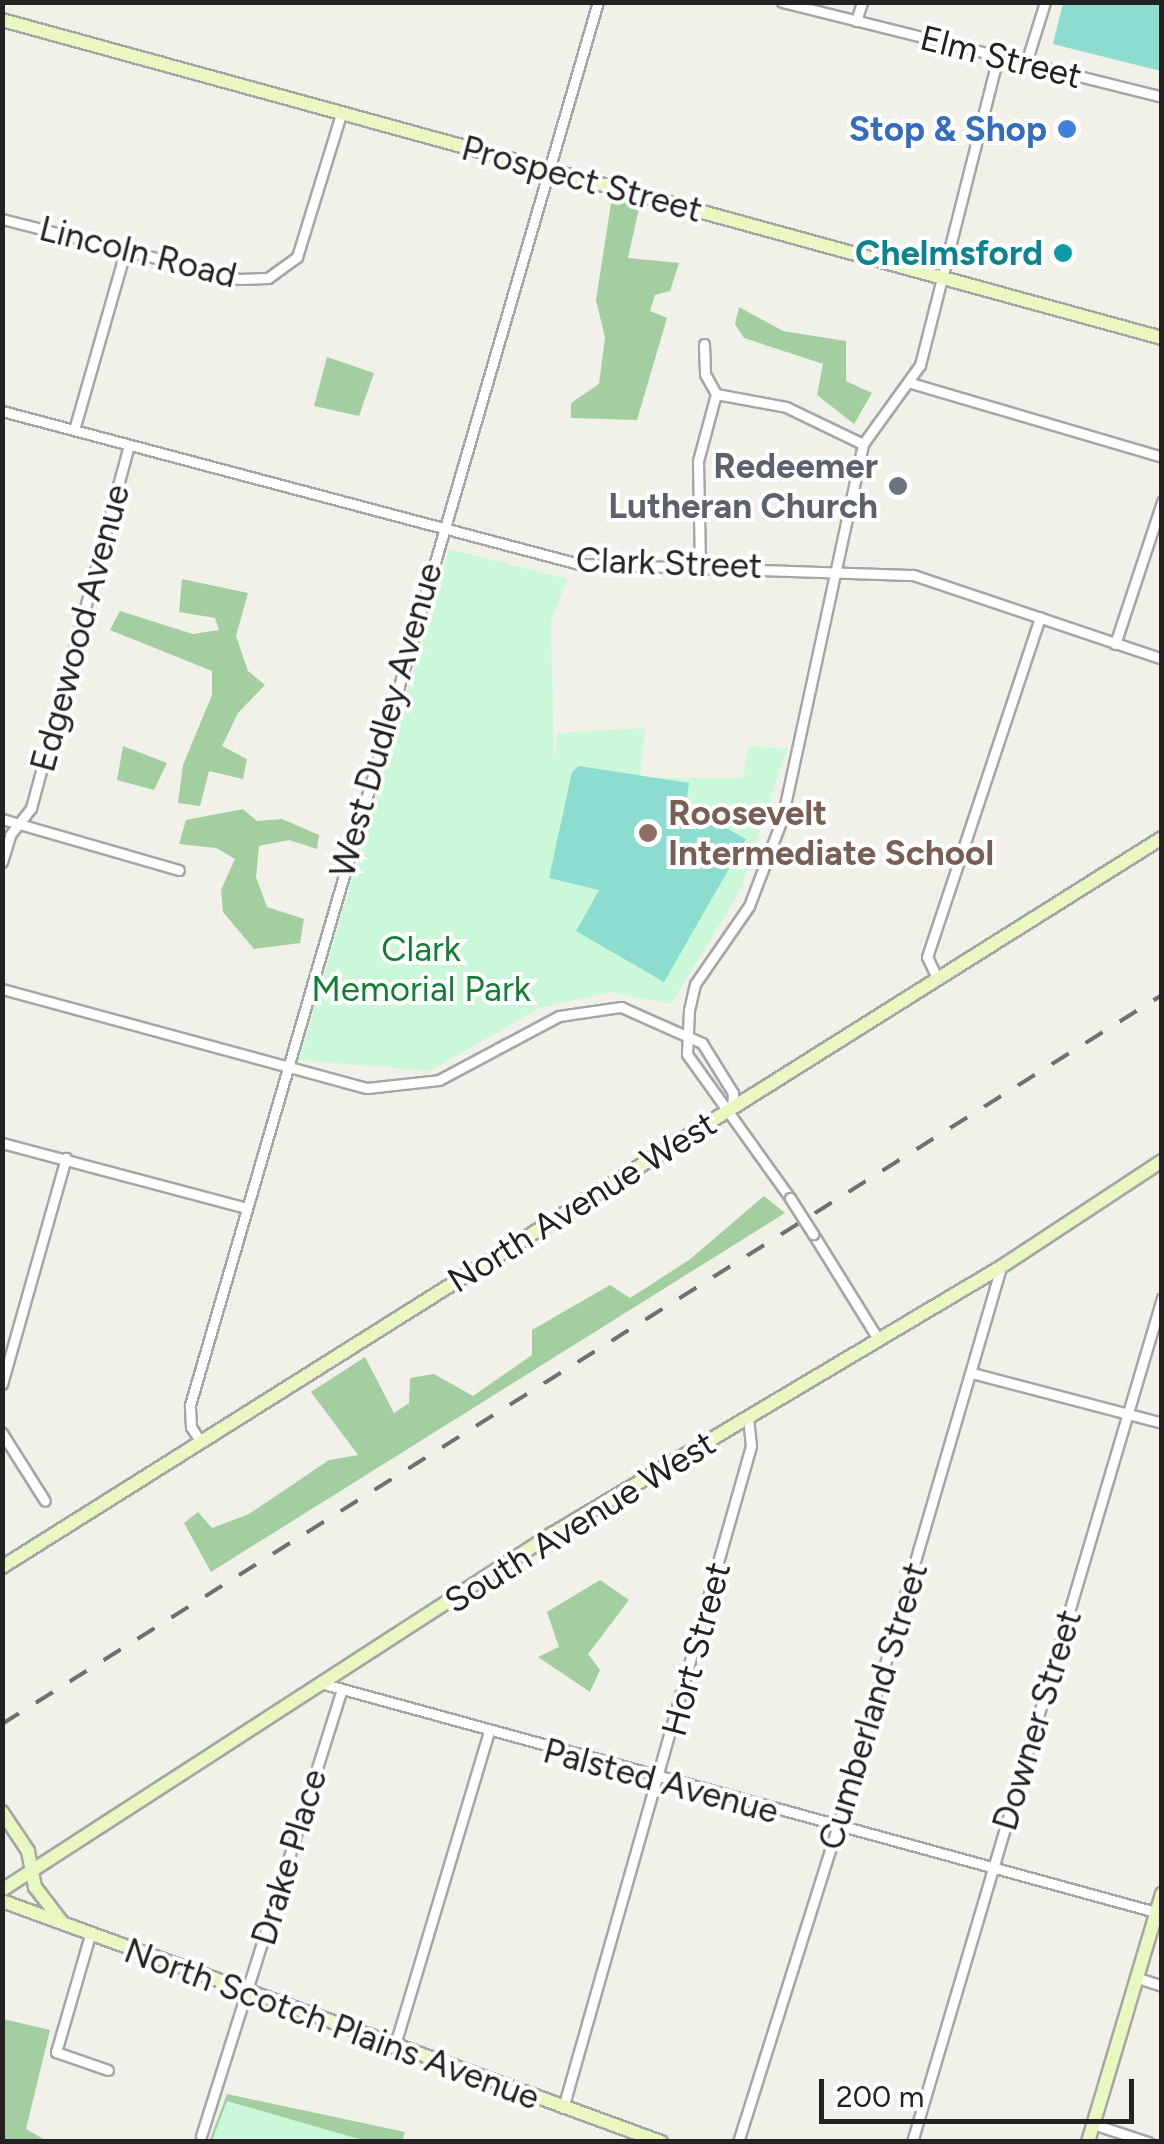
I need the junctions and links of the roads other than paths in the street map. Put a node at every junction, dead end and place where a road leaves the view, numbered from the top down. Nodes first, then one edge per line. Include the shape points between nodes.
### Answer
1 (598, 2) edge
2 (782, 2) edge
3 (862, 2) edge
4 (1045, 2) edge
5 (2, 20) edge
6 (856, 21) junction
7 (998, 56) junction
8 (1026, 63) junction
9 (1162, 97) edge
10 (340, 114) junction
11 (550, 171) junction
12 (2, 219) edge
13 (125, 252) junction
14 (941, 276) junction
15 (1162, 338) edge
16 (704, 344) dead end
17 (911, 383) junction
18 (716, 394) junction
19 (2, 411) edge
20 (74, 430) junction
21 (863, 444) junction
22 (129, 446) junction
23 (1162, 457) edge
24 (1162, 502) edge
25 (442, 530) junction
26 (700, 565) junction
27 (837, 570) junction
28 (1040, 617) junction
29 (1115, 644) junction
30 (1162, 659) edge
31 (2, 819) edge
32 (20, 823) junction
33 (1162, 838) edge
34 (2, 862) edge
35 (179, 870) dead end
36 (937, 978) junction
37 (2, 989) edge
38 (687, 1034) junction
39 (284, 1069) junction
40 (732, 1108) junction
41 (2, 1143) edge
42 (66, 1158) junction
43 (1162, 1161) edge
44 (247, 1208) junction
45 (1000, 1268) junction
46 (1162, 1298) edge
47 (878, 1339) junction
48 (972, 1373) junction
49 (2, 1384) edge
50 (1128, 1414) junction
51 (748, 1418) junction
52 (1162, 1423) edge
53 (2, 1433) edge
54 (200, 1442) junction
55 (45, 1502) dead end
56 (2, 1567) edge
57 (324, 1684) junction
58 (341, 1693) junction
59 (488, 1734) junction
60 (660, 1780) junction
61 (2, 1812) edge
62 (837, 1828) junction
63 (994, 1866) junction
64 (32, 1871) junction
65 (2, 1890) edge
66 (1162, 1894) edge
67 (2, 1901) edge
68 (1156, 1912) junction
69 (66, 1926) junction
70 (90, 1935) junction
71 (1138, 1978) junction
72 (1162, 1986) edge
73 (247, 1994) junction
74 (394, 2048) junction
75 (108, 2070) dead end
76 (563, 2108) junction
77 (1094, 2124) junction
78 (201, 2136) dead end
79 (661, 2142) edge
80 (738, 2142) edge
81 (912, 2142) edge
82 (1088, 2142) edge
83 (1148, 2142) edge

1 - 11 street, West Dudley Avenue
2 - 6 street, Elm Street
3 - 6 street
4 - 8 street
5 - 10 main road, Prospect Street
6 - 7 street, Elm Street
7 - 8 street, Elm Street
7 - 14 street
8 - 9 street, Elm Street
10 - 11 main road, Prospect Street
10 - 13 street, Lincoln Road via 302,246 280,274 239,280
11 - 14 main road, Prospect Street
11 - 25 street, West Dudley Avenue
12 - 13 street, Lincoln Road
13 - 20 street
14 - 15 main road, Prospect Street
14 - 17 street
16 - 18 street via 704,374
17 - 21 street
17 - 23 street
18 - 21 street via 786,408
18 - 26 street via 698,462
19 - 20 street, Clark Street
20 - 22 street, Clark Street
21 - 27 street
22 - 25 street, Clark Street
22 - 32 street, Edgewood Avenue via 31,808
24 - 29 street
25 - 26 street, Clark Street via 579,564
25 - 39 street, West Dudley Avenue
26 - 27 street, Clark Street
27 - 28 street, Clark Street via 913,575
27 - 38 street via 782,819 749,906 694,984
28 - 29 street, Clark Street
28 - 36 street via 927,957
29 - 30 street, Clark Street
31 - 32 street
32 - 34 street, Edgewood Avenue
32 - 35 street
33 - 36 main road, North Avenue West
36 - 40 main road, North Avenue West
37 - 39 street
38 - 39 street via 641,1011 594,1006 559,1016 438,1080 401,1088 367,1088
38 - 40 street via 702,1044 733,1092
38 - 40 street via 688,1054 718,1102
39 - 44 street, West Dudley Avenue
40 - 47 street, bridge
40 - 54 main road, North Avenue West
41 - 42 street
42 - 44 street
42 - 49 street
43 - 45 main road, South Avenue West
44 - 54 street, West Dudley Avenue via 190,1405
45 - 47 main road, South Avenue West
45 - 48 street, Cumberland Street
46 - 50 street, Downer Street
47 - 51 main road, South Avenue West
48 - 50 street
48 - 62 street, Cumberland Street
50 - 52 street
50 - 63 street, Downer Street
51 - 57 main road, South Avenue West via 552,1534
51 - 60 street, Hort Street via 751,1446
53 - 55 street
54 - 56 main road, North Avenue West
57 - 58 street, Palsted Avenue
57 - 64 main road, South Avenue West
58 - 59 street, Palsted Avenue
58 - 73 street, Drake Place
59 - 60 street, Palsted Avenue
59 - 74 street
60 - 62 street, Palsted Avenue
60 - 76 street, Hort Street
61 - 64 main road
62 - 63 street, Palsted Avenue
62 - 80 street, Cumberland Street
63 - 68 street, Palsted Avenue
63 - 81 street, Downer Street
64 - 65 main road, South Avenue West
64 - 69 main road via 44,1903
66 - 68 main road
67 - 69 main road, North Scotch Plains Avenue
68 - 71 main road
69 - 70 main road, North Scotch Plains Avenue
70 - 73 main road, North Scotch Plains Avenue
70 - 75 street via 56,2052
71 - 72 street
71 - 77 main road
73 - 74 main road, North Scotch Plains Avenue
73 - 78 street, Drake Place
74 - 76 main road, North Scotch Plains Avenue
76 - 79 main road, North Scotch Plains Avenue
77 - 82 main road
77 - 83 street

